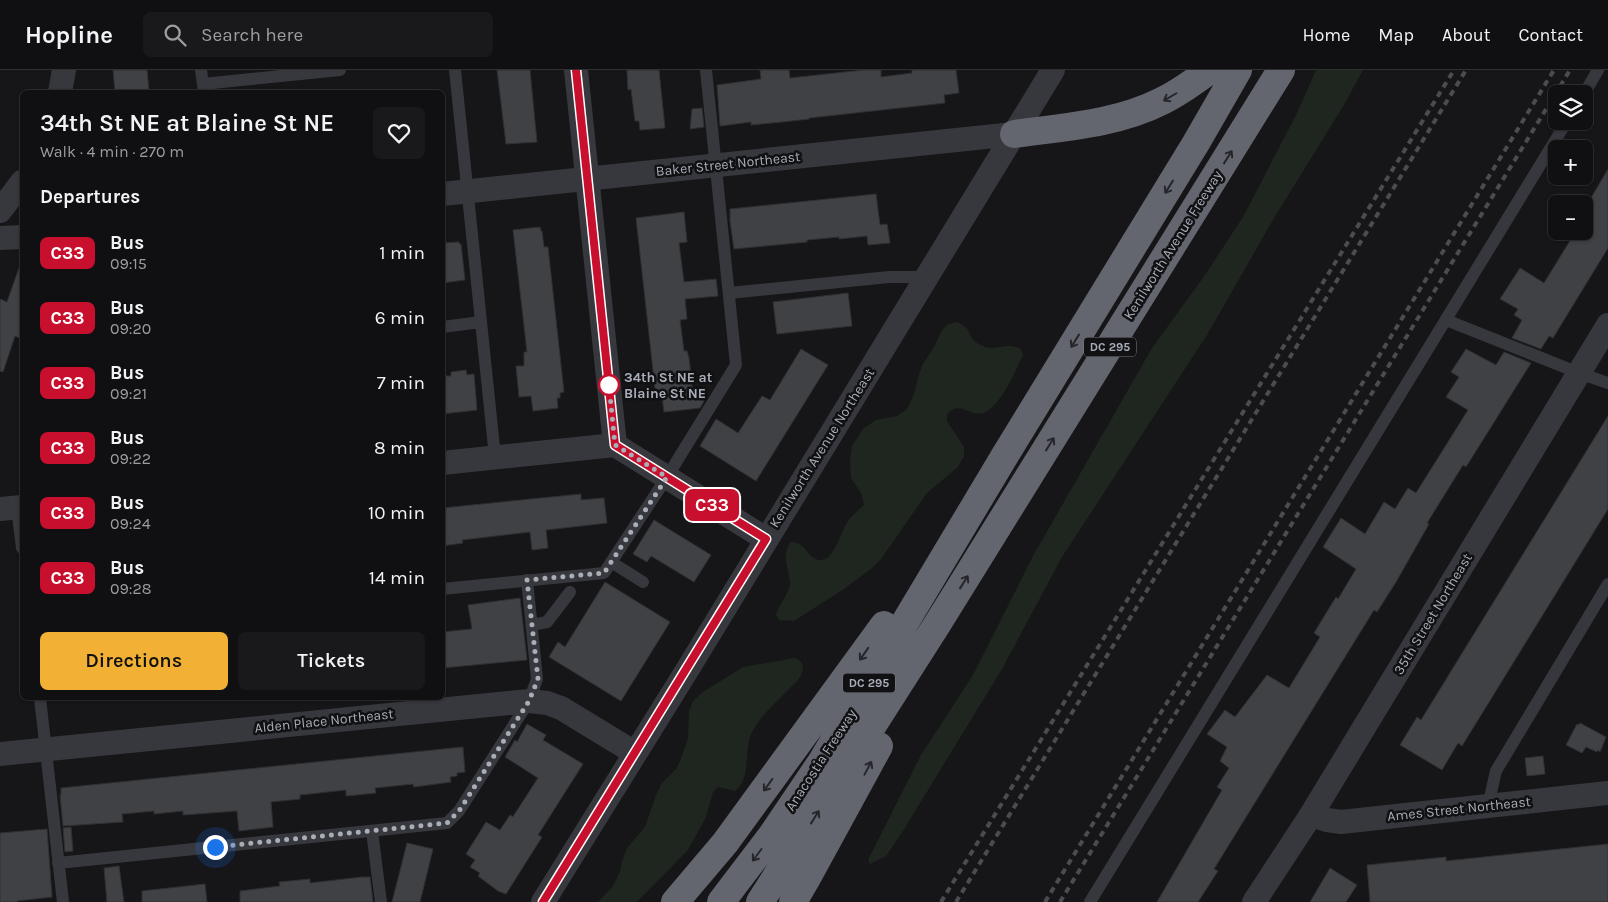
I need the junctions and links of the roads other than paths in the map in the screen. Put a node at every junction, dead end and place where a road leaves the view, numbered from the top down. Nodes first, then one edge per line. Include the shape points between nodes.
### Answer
1 (64, 70) edge
2 (201, 70) edge
3 (340, 70) edge
4 (455, 70) edge
5 (576, 70) edge
6 (706, 70) edge
7 (1053, 70) edge
8 (1210, 70) edge
9 (1238, 70) edge
10 (1281, 70) edge
11 (1598, 70) edge
12 (1589, 85) edge
13 (204, 88) edge
14 (60, 90) edge
15 (1562, 130) edge
16 (1014, 134) junction
17 (716, 165) junction
18 (587, 179) junction
19 (20, 185) edge
20 (468, 191) junction
21 (445, 194) edge
22 (0, 211) edge
23 (20, 237) edge
24 (0, 238) edge
25 (927, 277) junction
26 (729, 293) junction
27 (1446, 320) junction
28 (481, 322) junction
29 (1608, 325) edge
30 (445, 326) edge
31 (1579, 373) junction
32 (1608, 383) edge
33 (615, 445) junction
34 (495, 457) junction
35 (1004, 457) junction
36 (445, 463) edge
37 (667, 477) junction
38 (13, 508) edge
39 (20, 539) edge
40 (766, 539) junction
41 (611, 562) junction
42 (527, 580) junction
43 (643, 582) dead end
44 (1608, 584) edge
45 (445, 589) edge
46 (570, 592) dead end
47 (938, 623) junction
48 (532, 624) junction
49 (40, 700) edge
50 (529, 701) junction
51 (45, 750) junction
52 (635, 753) junction
53 (0, 754) edge
54 (1608, 793) edge
55 (1488, 806) junction
56 (1311, 815) junction
57 (372, 831) junction
58 (58, 863) junction
59 (63, 902) edge
60 (381, 902) edge
61 (543, 902) edge
62 (675, 902) edge
63 (721, 902) edge
64 (760, 902) edge
65 (793, 902) edge
66 (1090, 902) edge
67 (1254, 902) edge

1 - 14 street
2 - 13 lane
3 - 13 lane
4 - 20 lane
5 - 18 street
6 - 17 lane
7 - 16 street, Kenilworth Avenue Northeast
8 -> 16 highway via 1162,101 1132,114 1100,122
9 -> 35 highway, DC 295
47 -> 10 highway, Kenilworth Avenue Freeway / DC 295
11 - 12 lane
15 - 27 lane
16 - 17 street, Baker Street Northeast
16 - 25 street, Kenilworth Avenue Northeast
17 - 18 street, Baker Street Northeast
17 - 26 lane
18 - 20 street, Baker Street Northeast
18 - 33 street
19 - 22 street
20 - 21 street, Baker Street Northeast
20 - 28 lane
23 - 24 street
25 - 26 lane via 888,277
25 - 40 street, Kenilworth Avenue Northeast
26 - 37 lane via 736,365
27 - 31 lane
27 - 66 lane
28 - 30 lane
28 - 34 lane
29 - 31 street, 35th Street Northeast
31 - 32 lane
31 - 56 street, 35th Street Northeast
33 - 34 street
33 - 37 street
34 - 36 street
35 -> 62 highway via 725,844
35 -> 63 highway, Anacostia Freeway / DC 295 via 822,761
37 - 40 street
37 - 41 lane
38 - 39 lane
40 - 52 street, Kenilworth Avenue Northeast
41 - 42 lane via 604,573
41 - 43 lane
42 - 45 lane
42 - 48 lane
44 - 55 lane via 1496,771
46 - 48 lane via 547,622
64 -> 47 highway
65 -> 47 highway, DC 295 via 869,766
48 - 50 lane via 538,679
49 - 51 lane
50 - 51 street, Alden Place Northeast
50 - 52 street, Alden Place Northeast via 561,708
50 - 57 lane via 459,811 447,823
51 - 53 street, Alden Place Northeast
51 - 58 lane
52 - 61 street, Kenilworth Avenue Northeast
54 - 55 street, Ames Street Northeast
55 - 56 street, Ames Street Northeast via 1341,822
56 - 67 street, 35th Street Northeast
57 - 58 lane
57 - 60 lane
58 - 59 lane

